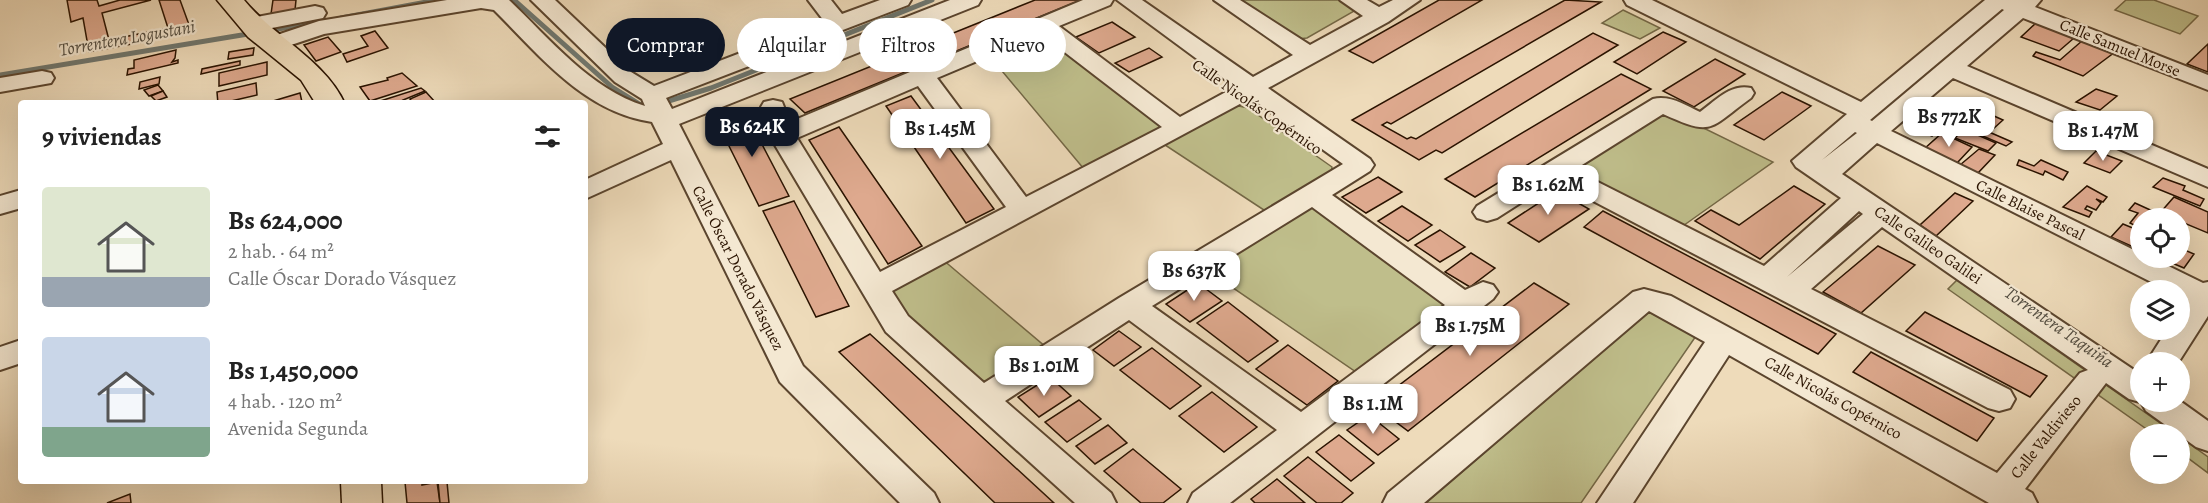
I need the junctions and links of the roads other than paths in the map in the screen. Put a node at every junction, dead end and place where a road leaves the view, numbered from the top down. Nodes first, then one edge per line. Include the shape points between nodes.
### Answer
1 (230, 0) edge
2 (391, 0) edge
3 (542, 0) edge
4 (819, 0) edge
5 (900, 0) edge
6 (970, 0) edge
7 (1225, 0) edge
8 (1409, 0) edge
9 (1635, 0) edge
10 (1115, 1) edge
11 (2012, 2) edge
12 (1367, 9) edge
13 (833, 18) edge
14 (847, 21) edge
15 (1066, 21) edge
16 (260, 34) junction
17 (1066, 43) edge
18 (1306, 52) junction
19 (969, 60) edge
20 (1949, 67) junction
21 (745, 72) edge
22 (42, 78) dead end
23 (924, 78) junction
24 (2208, 83) edge
25 (0, 85) edge
26 (1241, 88) junction
27 (1742, 93) dead end
28 (330, 100) edge
29 (773, 106) dead end
30 (661, 115) junction
31 (1863, 122) junction
32 (1173, 124) junction
33 (782, 135) junction
34 (1554, 170) junction
35 (2208, 179) edge
36 (588, 187) edge
37 (1313, 194) junction
38 (18, 201) edge
39 (0, 205) edge
40 (1870, 205) junction
41 (1022, 210) junction
42 (1487, 212) dead end
43 (1779, 284) junction
44 (875, 287) junction
45 (2207, 295) edge
46 (1130, 305) junction
47 (1724, 338) junction
48 (18, 352) edge
49 (2169, 352) edge
50 (0, 359) edge
51 (2091, 381) dead end
52 (2130, 383) edge
53 (1999, 399) dead end
54 (982, 400) junction
55 (2171, 412) edge
56 (1301, 430) junction
57 (2208, 438) edge
58 (361, 484) edge
59 (2011, 498) edge
60 (362, 503) edge
61 (922, 503) edge
62 (1099, 503) edge
63 (1205, 503) edge
64 (1400, 503) edge
65 (1614, 503) edge

1 - 16 main road
2 - 16 street
3 - 30 street
4 - 13 street
5 - 14 street
6 - 30 street
7 - 18 street
8 - 12 street
9 - 31 street, Calle Blaise Pascal
10 - 15 street
10 - 26 street, Calle Nicolás Copérnico
11 - 20 street
11 - 24 street, Calle Samuel Morse
11 - 31 street
12 - 18 street
16 - 28 main road via 311,74
16 - 30 street via 492,2 501,5 585,85 631,112
17 - 32 street
18 - 26 street
19 - 23 street
20 - 31 street
20 - 35 street
21 - 30 street
22 - 25 street
23 - 33 street
23 - 41 street
26 - 32 street
26 - 37 street, Calle Nicolás Copérnico via 1355,169
27 - 34 street via 1702,122 1662,104
29 - 33 street
30 - 36 street
30 - 61 street, Calle Óscar Dorado Vásquez via 791,374
31 - 40 street, Calle Galileo Galilei via 1815,168
31 - 45 street, Calle Blaise Pascal
32 - 41 street
33 - 44 street
34 - 42 street
34 - 43 street
37 - 46 street
37 - 56 street via 1474,299
38 - 39 street
40 - 43 street
40 - 52 street, Calle Galileo Galilei
41 - 44 street
43 - 53 street
44 - 54 street via 897,324
45 - 49 street
46 - 54 street
46 - 56 street
47 - 59 street, Calle Nicolás Copérnico
47 - 64 street, Calle Nicolás Copérnico via 1660,303 1644,299
47 - 65 street
48 - 50 street
51 - 59 street, Calle Valdivieso
54 - 62 street
55 - 57 street
56 - 63 street
58 - 60 main road

